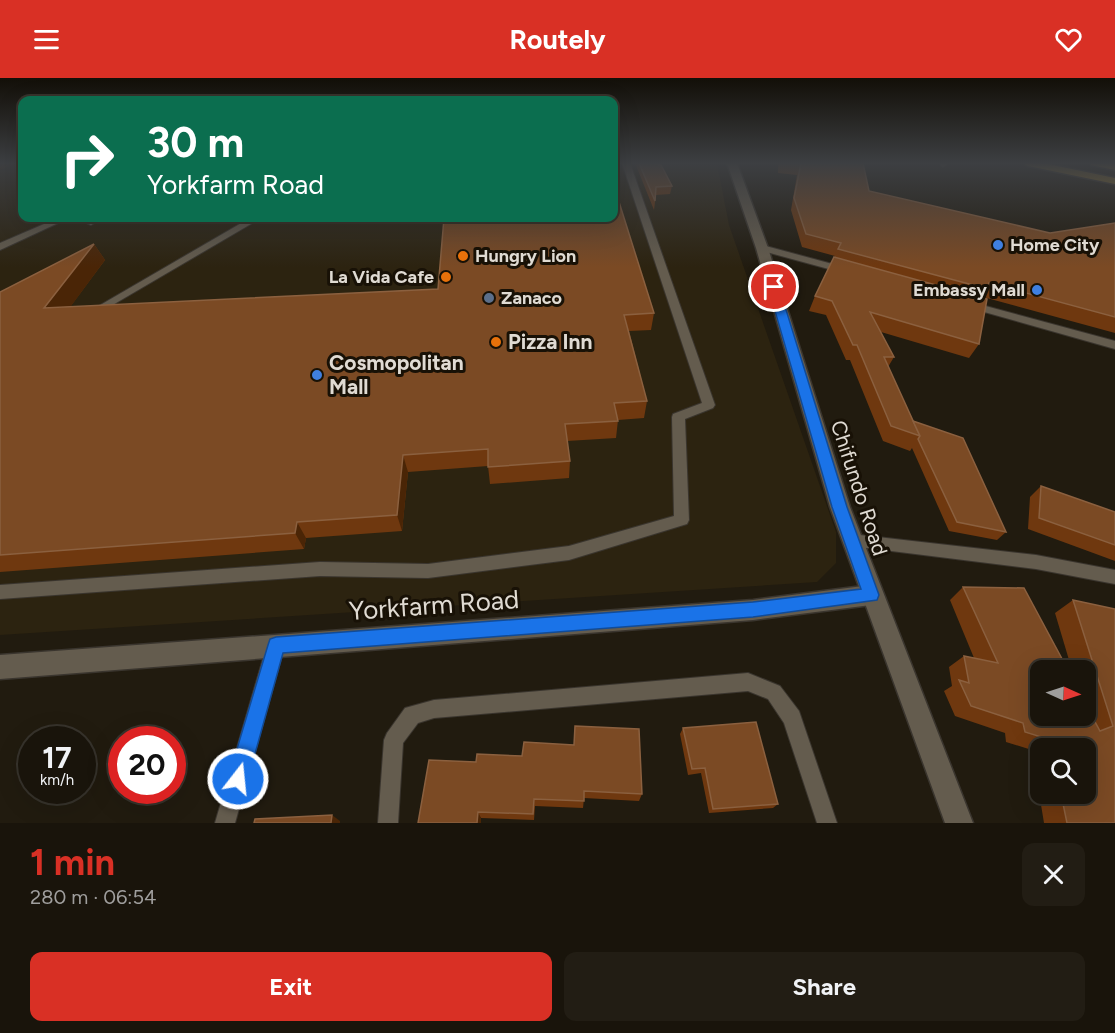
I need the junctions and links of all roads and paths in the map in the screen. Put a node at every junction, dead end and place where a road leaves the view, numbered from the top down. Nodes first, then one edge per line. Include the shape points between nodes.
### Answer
1 (638, 198) edge
2 (744, 198) edge
3 (55, 222) edge
4 (249, 222) edge
5 (0, 247) edge
6 (762, 248) junction
7 (853, 273) edge
8 (956, 301) edge
9 (95, 311) edge
10 (1115, 345) edge
11 (851, 540) junction
12 (1115, 577) edge
13 (0, 592) edge
14 (871, 595) junction
15 (276, 645) junction
16 (0, 667) edge
17 (225, 823) edge
18 (388, 823) edge
19 (827, 823) edge
20 (958, 823) edge

1 - 13 lane via 709,405 678,417 682,520 569,553 428,572 320,569
2 - 6 street, Chifundo Road
3 - 5 lane
4 - 9 lane
6 - 7 lane
6 - 11 street, Chifundo Road
8 - 10 lane
11 - 12 lane via 1036,562
11 - 14 street, Chifundo Road
14 - 15 street, Yorkfarm Road via 753,610
14 - 20 street, Chifundo Road
15 - 16 street, Yorkfarm Road
15 - 17 lane
18 - 19 lane via 394,740 412,716 434,709 748,682 774,692 792,718

